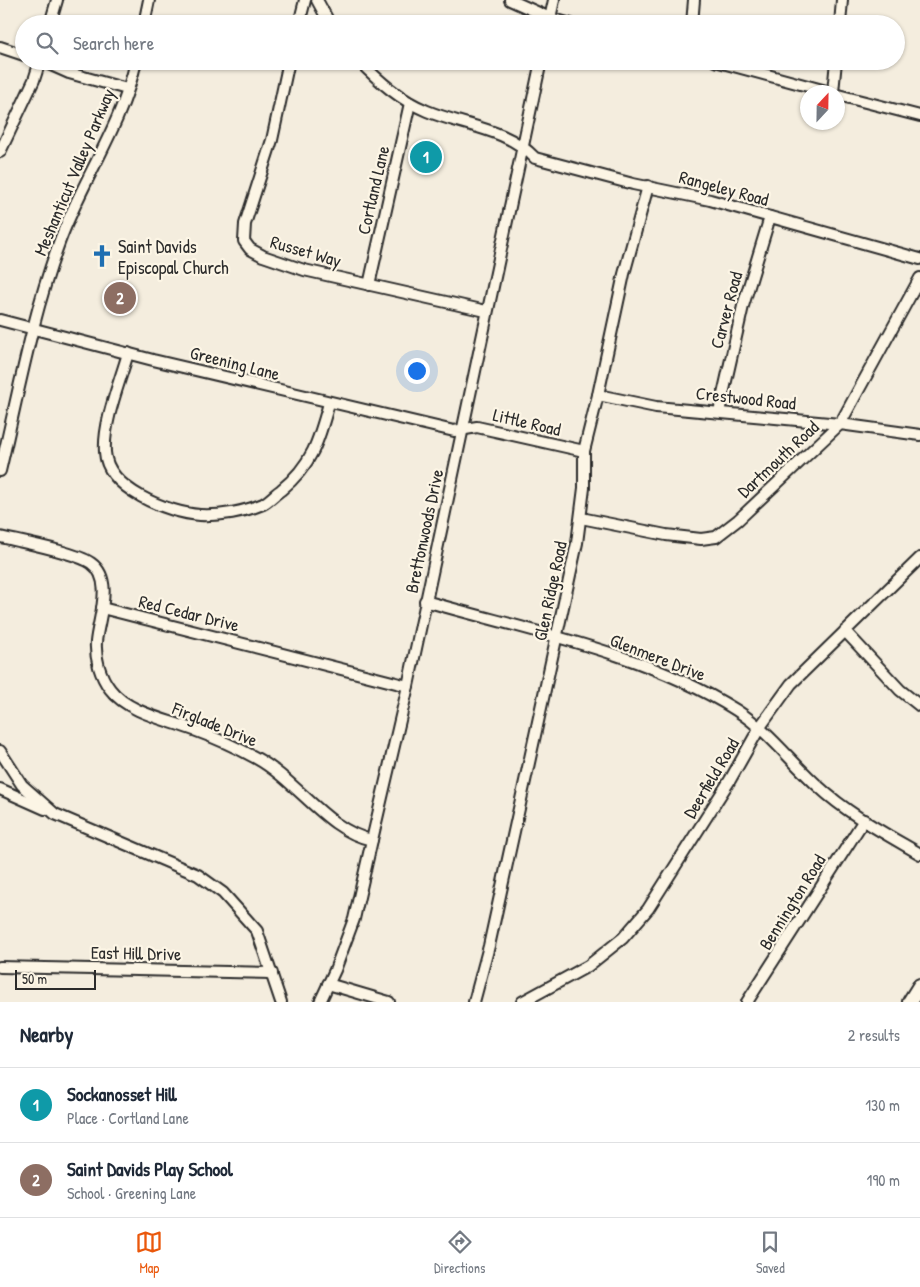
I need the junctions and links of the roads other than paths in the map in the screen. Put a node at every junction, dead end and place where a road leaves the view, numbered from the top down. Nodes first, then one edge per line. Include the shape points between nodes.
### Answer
1 (57, 0) edge
2 (149, 0) edge
3 (305, 0) edge
4 (317, 0) edge
5 (510, 0) edge
6 (554, 0) edge
7 (694, 0) edge
8 (842, 0) edge
9 (53, 15) edge
10 (146, 15) edge
11 (301, 15) edge
12 (325, 15) edge
13 (539, 15) edge
14 (551, 15) edge
15 (693, 15) edge
16 (841, 15) edge
17 (0, 47) edge
18 (15, 52) edge
19 (38, 70) edge
20 (62, 70) edge
21 (133, 70) edge
22 (287, 70) edge
23 (368, 70) edge
24 (539, 70) edge
25 (749, 70) edge
26 (835, 70) edge
27 (806, 85) edge
28 (833, 85) edge
29 (127, 89) junction
30 (845, 96) edge
31 (410, 103) junction
32 (920, 116) edge
33 (523, 146) junction
34 (0, 152) edge
35 (648, 186) junction
36 (770, 217) junction
37 (920, 259) edge
38 (920, 278) edge
39 (369, 285) junction
40 (486, 311) junction
41 (0, 320) edge
42 (33, 328) junction
43 (128, 353) junction
44 (598, 395) junction
45 (329, 403) junction
46 (719, 412) junction
47 (840, 424) junction
48 (463, 428) junction
49 (920, 435) edge
50 (584, 452) junction
51 (0, 471) edge
52 (581, 518) junction
53 (0, 537) edge
54 (920, 558) edge
55 (426, 601) junction
56 (102, 608) junction
57 (845, 632) junction
58 (557, 639) junction
59 (408, 686) junction
60 (920, 706) edge
61 (760, 726) junction
62 (0, 751) edge
63 (0, 789) edge
64 (55, 814) junction
65 (864, 820) junction
66 (372, 840) junction
67 (920, 854) edge
68 (0, 967) edge
69 (272, 973) junction
70 (328, 984) junction
71 (920, 986) edge
72 (281, 1002) edge
73 (320, 1002) edge
74 (389, 1002) edge
75 (474, 1002) edge
76 (522, 1002) edge
77 (748, 1002) edge
78 (910, 1002) edge

1 - 9 street
2 - 10 street
3 - 11 street
4 - 12 street
5 - 13 street
6 - 14 street
7 - 15 street
8 - 16 street
17 - 18 street
19 - 34 street
20 - 29 street
21 - 29 street, Meshanticut Valley Parkway
22 - 39 street, Russet Way via 272,140 245,224 244,241 250,249 263,256 304,270
23 - 31 street, Rangeley Road
24 - 33 street, Brettonwoods Drive
25 - 27 street
26 - 28 street
29 - 42 street, Meshanticut Valley Parkway via 59,242
30 - 32 street
31 - 33 street, Rangeley Road
31 - 39 street, Cortland Lane
33 - 35 street, Rangeley Road via 535,158
33 - 40 street, Brettonwoods Drive
35 - 36 street, Rangeley Road
35 - 44 street, Glen Ridge Road via 624,274
36 - 37 street, Rangeley Road
36 - 46 street, Carver Road via 742,306
38 - 47 street, Dartmouth Road
39 - 40 street, Russet Way
40 - 48 street, Brettonwoods Drive
41 - 42 street, Greening Lane
42 - 43 street, Greening Lane
42 - 51 street, Meshanticut Valley Parkway
43 - 45 street, Greening Lane
43 - 45 street via 107,428 105,453 118,480 137,494 166,508 199,515 227,514 264,503 298,476 317,446
44 - 46 street, Crestwood Road via 656,406
44 - 50 street, Glen Ridge Road
45 - 48 street, Greening Lane via 454,431
46 - 47 street, Crestwood Road
47 - 49 street, Crestwood Road
47 - 52 street, Dartmouth Road via 716,537 701,539 666,535
48 - 50 street, Little Road via 477,426
48 - 55 street, Brettonwoods Drive
50 - 52 street, Glen Ridge Road
52 - 58 street, Glen Ridge Road
53 - 56 street via 91,563 102,583
54 - 57 street, Deerfield Road
55 - 58 street, Glenmere Drive
55 - 59 street, Brettonwoods Drive
56 - 59 street, Red Cedar Drive
56 - 66 street, Firglade Drive via 96,644 98,662 111,690 152,716 229,743 260,760 293,784 344,830
57 - 60 street via 900,690
57 - 61 street, Deerfield Road via 791,684
58 - 61 street, Glenmere Drive via 671,675 704,690
58 - 75 street, Glen Ridge Road
59 - 66 street, Brettonwoods Drive
61 - 65 street, Glenmere Drive via 819,788
61 - 76 street, Deerfield Road via 730,780 648,909 623,938 588,966
62 - 64 street via 22,785
63 - 64 street
64 - 69 street via 198,875 223,893 257,931
65 - 67 street, Glenmere Drive
65 - 77 street, Bennington Road
66 - 70 street, Brettonwoods Drive via 354,919
68 - 69 street, East Hill Drive
69 - 72 street
70 - 73 street, Brettonwoods Drive
70 - 74 street
71 - 78 main road

